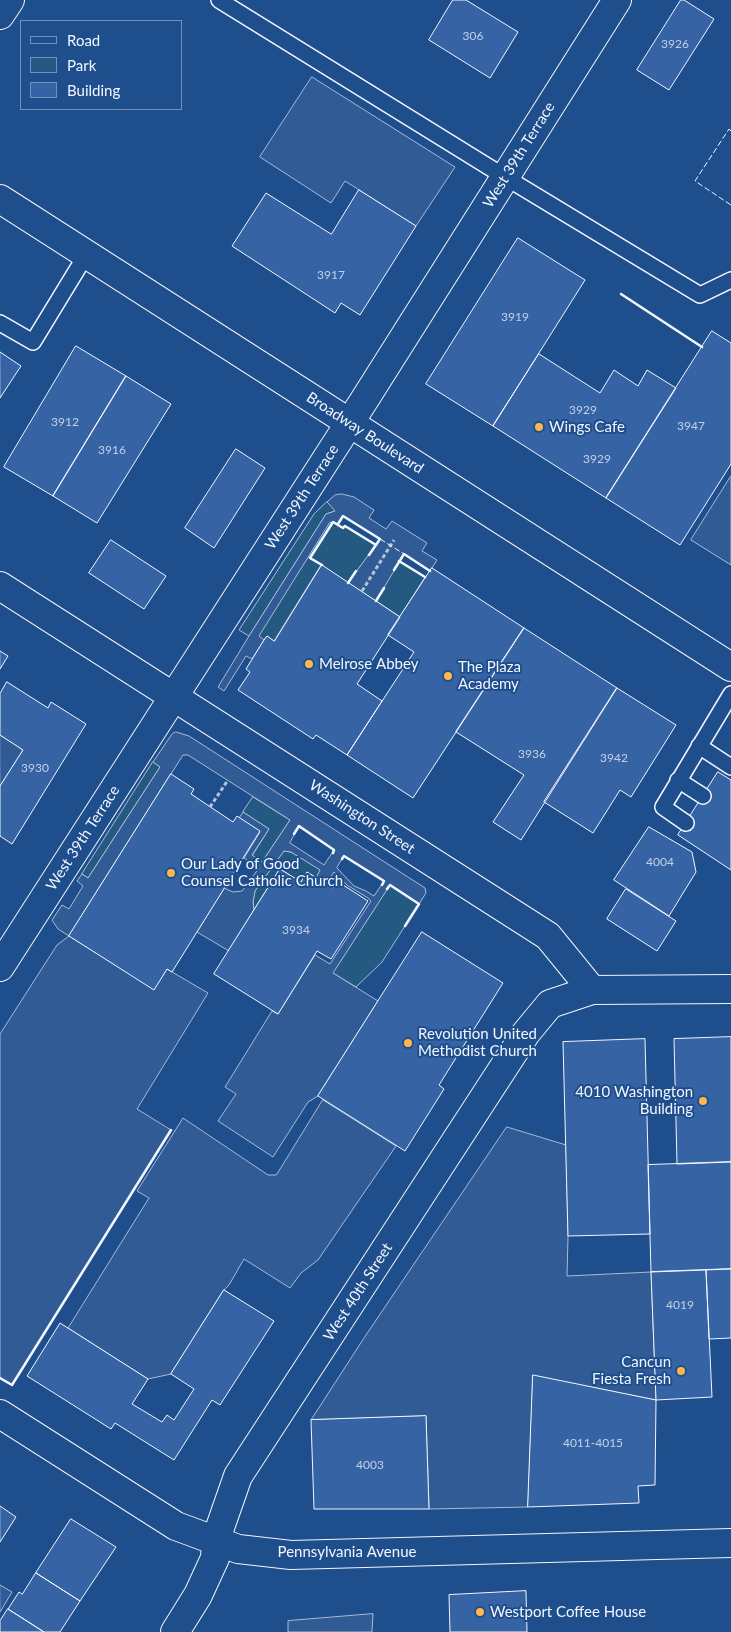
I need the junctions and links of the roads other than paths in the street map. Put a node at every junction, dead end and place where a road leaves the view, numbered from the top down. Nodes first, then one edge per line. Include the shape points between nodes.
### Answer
1 (10, 0) edge
2 (219, 0) edge
3 (617, 0) edge
4 (0, 15) edge
5 (505, 177) junction
6 (0, 199) edge
7 (86, 255) junction
8 (731, 280) edge
9 (0, 323) edge
10 (349, 423) junction
11 (0, 586) edge
12 (731, 667) edge
13 (731, 694) edge
14 (174, 696) junction
15 (699, 746) junction
16 (731, 767) edge
17 (678, 780) junction
18 (703, 796) dead end
19 (686, 822) dead end
20 (0, 967) edge
21 (592, 990) junction
22 (731, 990) edge
23 (0, 1414) edge
24 (216, 1539) junction
25 (731, 1543) edge
26 (175, 1632) edge

1 - 4 street
2 - 5 lane
3 - 5 street, West 39th Terrace
5 - 8 lane via 700,295
5 - 10 street, West 39th Terrace
6 - 7 street, Broadway Boulevard
7 - 9 lane via 32,342
7 - 10 street, Broadway Boulevard
10 - 12 street, Broadway Boulevard
10 - 14 street, West 39th Terrace
11 - 14 street, Washington Street
13 - 15 lane
14 - 20 street, West 39th Terrace
14 - 21 street, Washington Street via 548,936
15 - 16 lane
15 - 17 lane
17 - 18 lane
17 - 19 lane via 662,808
21 - 22 street
21 - 24 street, West 40th Street via 550,1004 526,1033 238,1476
23 - 24 street, Pennsylvania Avenue via 160,1517 176,1526
24 - 25 street, Pennsylvania Avenue via 238,1548 291,1554
24 - 26 street, West 40th Street via 215,1558 198,1595

